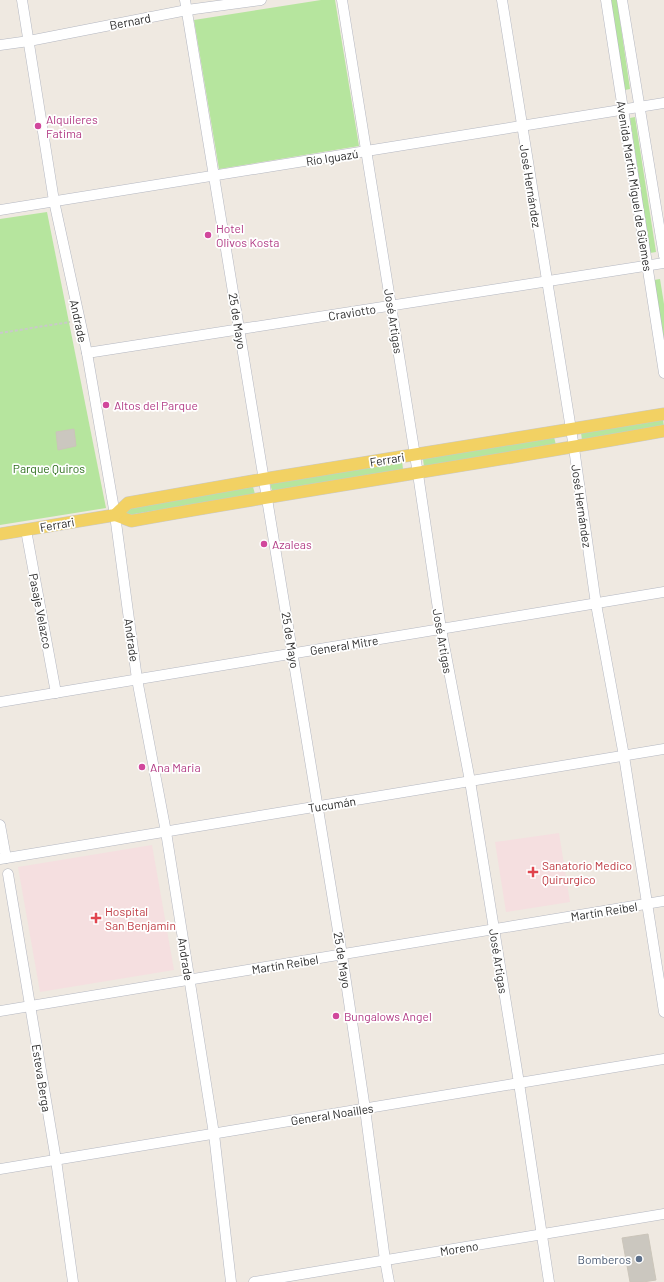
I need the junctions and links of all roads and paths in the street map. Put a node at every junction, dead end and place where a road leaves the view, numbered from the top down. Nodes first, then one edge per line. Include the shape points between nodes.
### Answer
1 (22, 0) edge
2 (261, 0) edge
3 (342, 0) edge
4 (502, 0) edge
5 (606, 0) edge
6 (622, 0) edge
7 (186, 5) edge
8 (29, 41) junction
9 (0, 45) edge
10 (664, 103) edge
11 (639, 107) junction
12 (623, 110) junction
13 (522, 126) junction
14 (366, 151) junction
15 (214, 176) junction
16 (54, 201) junction
17 (0, 210) edge
18 (664, 256) edge
19 (664, 263) edge
20 (647, 266) junction
21 (547, 281) junction
22 (391, 306) junction
23 (79, 321) junction
24 (239, 329) junction
25 (0, 333) edge
26 (87, 353) junction
27 (664, 373) edge
28 (664, 414) edge
29 (571, 429) junction
30 (664, 431) edge
31 (574, 448) junction
32 (415, 455) junction
33 (418, 474) junction
34 (264, 479) junction
35 (267, 497) junction
36 (115, 514) junction
37 (26, 530) junction
38 (0, 534) edge
39 (664, 592) edge
40 (596, 604) junction
41 (441, 629) junction
42 (293, 654) junction
43 (137, 680) junction
44 (56, 693) junction
45 (0, 702) edge
46 (664, 749) edge
47 (624, 756) junction
48 (470, 781) junction
49 (318, 806) junction
50 (0, 825) edge
51 (166, 832) junction
52 (3, 858) edge
53 (8, 874) dead end
54 (664, 901) edge
55 (647, 904) junction
56 (494, 930) junction
57 (342, 955) junction
58 (189, 980) junction
59 (30, 1006) junction
60 (0, 1011) edge
61 (664, 1012) edge
62 (664, 1059) edge
63 (519, 1083) junction
64 (365, 1108) junction
65 (214, 1134) junction
66 (56, 1160) junction
67 (0, 1169) edge
68 (664, 1214) edge
69 (542, 1236) junction
70 (385, 1260) junction
71 (73, 1282) edge
72 (231, 1282) edge
73 (254, 1282) edge
74 (389, 1282) edge
75 (549, 1282) edge

1 - 8 street, Andrade
2 - 7 street, Bernard
3 - 14 street, José Artigas
4 - 13 street, José Hernández
5 - 12 street, Avenida Martin Miguel de Güemes
6 - 11 street, Avenida Martin Miguel de Güemes
7 - 8 street, Bernard
7 - 15 street, 25 de Mayo
8 - 9 street, Bernard
8 - 16 street, Andrade
10 - 11 street, Río Iguazú
11 - 12 street, Río Iguazú
11 - 18 street, Avenida Martin Miguel de Güemes
12 - 13 street, Río Iguazú
12 - 20 street, Avenida Martin Miguel de Güemes
13 - 14 street, Río Iguazú
13 - 21 street, José Hernández
14 - 15 street, Río Iguazú
14 - 22 street, José Artigas
15 - 16 street, Río Iguazú
15 - 24 street, 25 de Mayo
16 - 17 street, Río Iguazú
16 - 23 street, Andrade
19 - 20 street, Craviotto
20 - 21 street, Craviotto
20 - 27 street, Avenida Martin Miguel de Güemes
21 - 22 street, Craviotto
21 - 29 street, José Hernández
22 - 24 street, Craviotto
22 - 32 street, José Artigas
23 - 25 path
23 - 26 street, Andrade
24 - 26 street, Craviotto
24 - 34 street, 25 de Mayo
26 - 36 street, Andrade
28 - 29 main road, Ferrari
29 - 31 street, José Hernández
29 - 32 main road, Ferrari
30 - 31 main road, Ferrari
31 - 33 main road, Ferrari
31 - 40 street, José Hernández
32 - 33 street, José Artigas
32 - 34 main road, Ferrari
33 - 35 main road, Ferrari
33 - 41 street, José Artigas
34 - 35 street, 25 de Mayo
34 - 36 main road, Ferrari via 128,503
35 - 36 main road, Ferrari via 131,521
35 - 42 street, 25 de Mayo
36 - 37 main road, Ferrari
36 - 43 street, Andrade
37 - 38 main road, Ferrari
37 - 44 street, Pasaje Velazco
39 - 40 street, General Mitre
40 - 41 street, General Mitre
40 - 47 street, José Hernández
41 - 42 street, General Mitre
41 - 48 street, José Artigas
42 - 43 street, General Mitre
42 - 49 street, 25 de Mayo
43 - 44 street, General Mitre
43 - 51 street, Andrade
44 - 45 street, General Mitre
46 - 47 street, Tucumán
47 - 48 street, Tucumán
47 - 55 street, José Hernández
48 - 49 street, Tucumán
48 - 56 street, José Artigas
49 - 51 street, Tucumán
49 - 57 street, 25 de Mayo
50 - 52 street
51 - 52 street, Tucumán
51 - 58 street, Andrade
53 - 59 street, Esteva Berga
54 - 55 street, Martín Reibel
55 - 56 street, Martín Reibel
55 - 61 street, José Hernández
56 - 57 street, Martín Reibel
56 - 63 street, José Artigas
57 - 58 street, Martín Reibel
57 - 64 street, 25 de Mayo
58 - 59 street, Martín Reibel
58 - 65 street, Andrade
59 - 60 street, Martín Reibel
59 - 66 street, Esteva Berga
62 - 63 street, General Noailles
63 - 64 street, General Noailles
63 - 69 street, José Artigas
64 - 65 street, General Noailles
64 - 70 street, 25 de Mayo
65 - 66 street, General Noailles
65 - 72 street, Andrade
66 - 67 street, General Noailles
66 - 71 street, Esteva Berga
68 - 69 street, Moreno
69 - 70 street, Moreno
69 - 75 street, José Artigas
70 - 73 street, Moreno
70 - 74 street, 25 de Mayo

